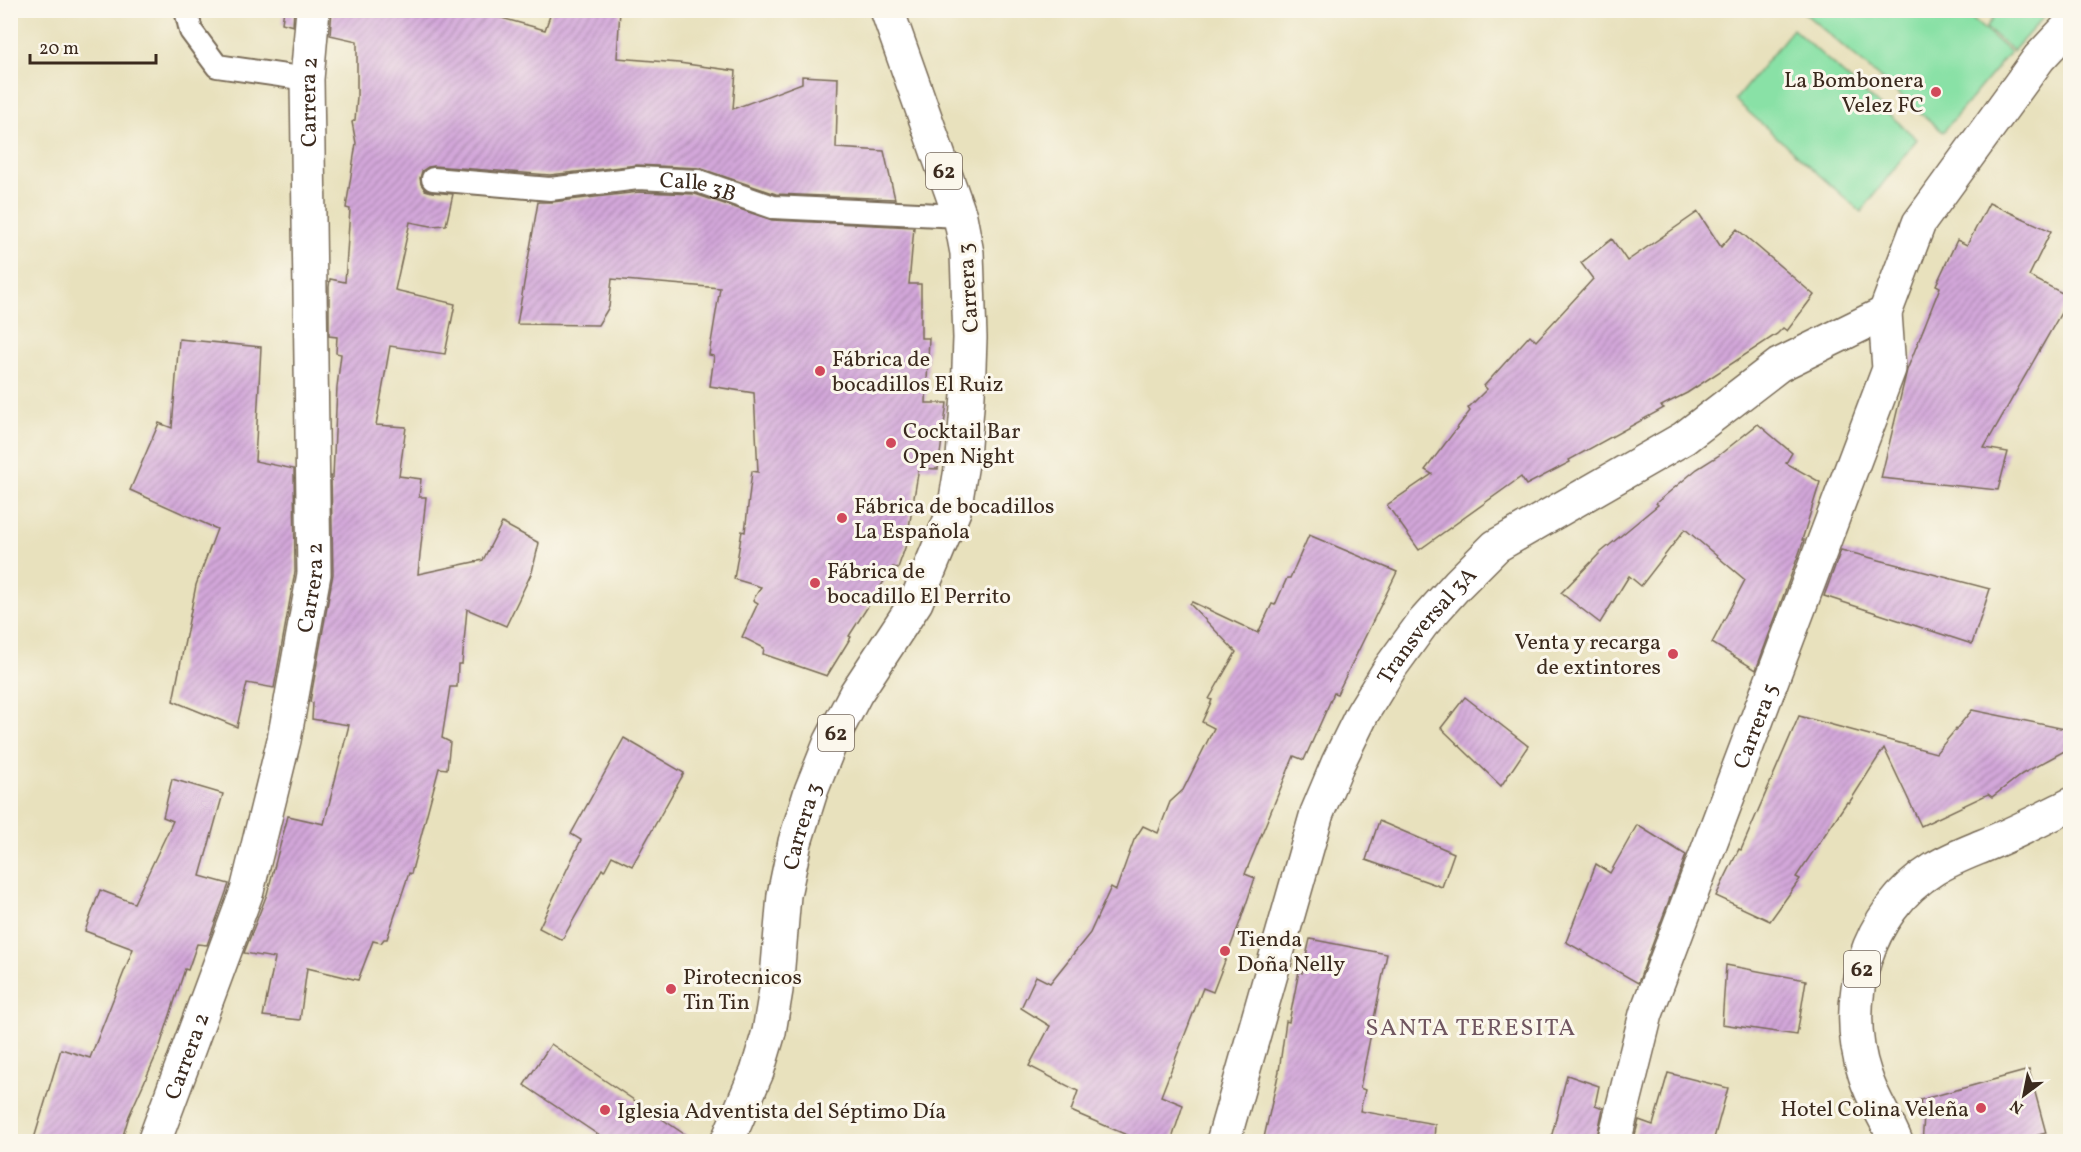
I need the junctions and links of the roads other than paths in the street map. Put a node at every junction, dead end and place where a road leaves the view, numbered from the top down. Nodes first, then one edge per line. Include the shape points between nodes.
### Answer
1 (186, 10) edge
2 (313, 10) edge
3 (887, 10) edge
4 (2070, 25) edge
5 (307, 79) junction
6 (433, 179) dead end
7 (960, 216) junction
8 (1885, 313) junction
9 (2070, 805) edge
10 (154, 1142) edge
11 (728, 1142) edge
12 (1223, 1142) edge
13 (1614, 1142) edge
14 (1896, 1142) edge

1 - 5 lane via 191,31 217,66
2 - 5 street, Carrera 2
3 - 7 street, Carrera 3 / 62
4 - 8 street via 2039,58 1919,223
5 - 10 street, Carrera 2 via 314,574 284,740 247,891
6 - 7 lane, Calle 3B via 550,189 638,177 698,181 773,207
7 - 11 street, Carrera 3 / 62 via 967,253 970,338 966,426 954,511 916,602 856,693 811,791 784,895 769,1032
8 - 12 street, Transversal 3A via 1779,365 1684,438 1496,546 1422,624 1362,714 1317,813
8 - 13 street, Carrera 5 via 1889,369 1646,1014
9 - 14 street, 62 via 1931,871 1909,889 1874,936 1857,990 1858,1048 1864,1076

